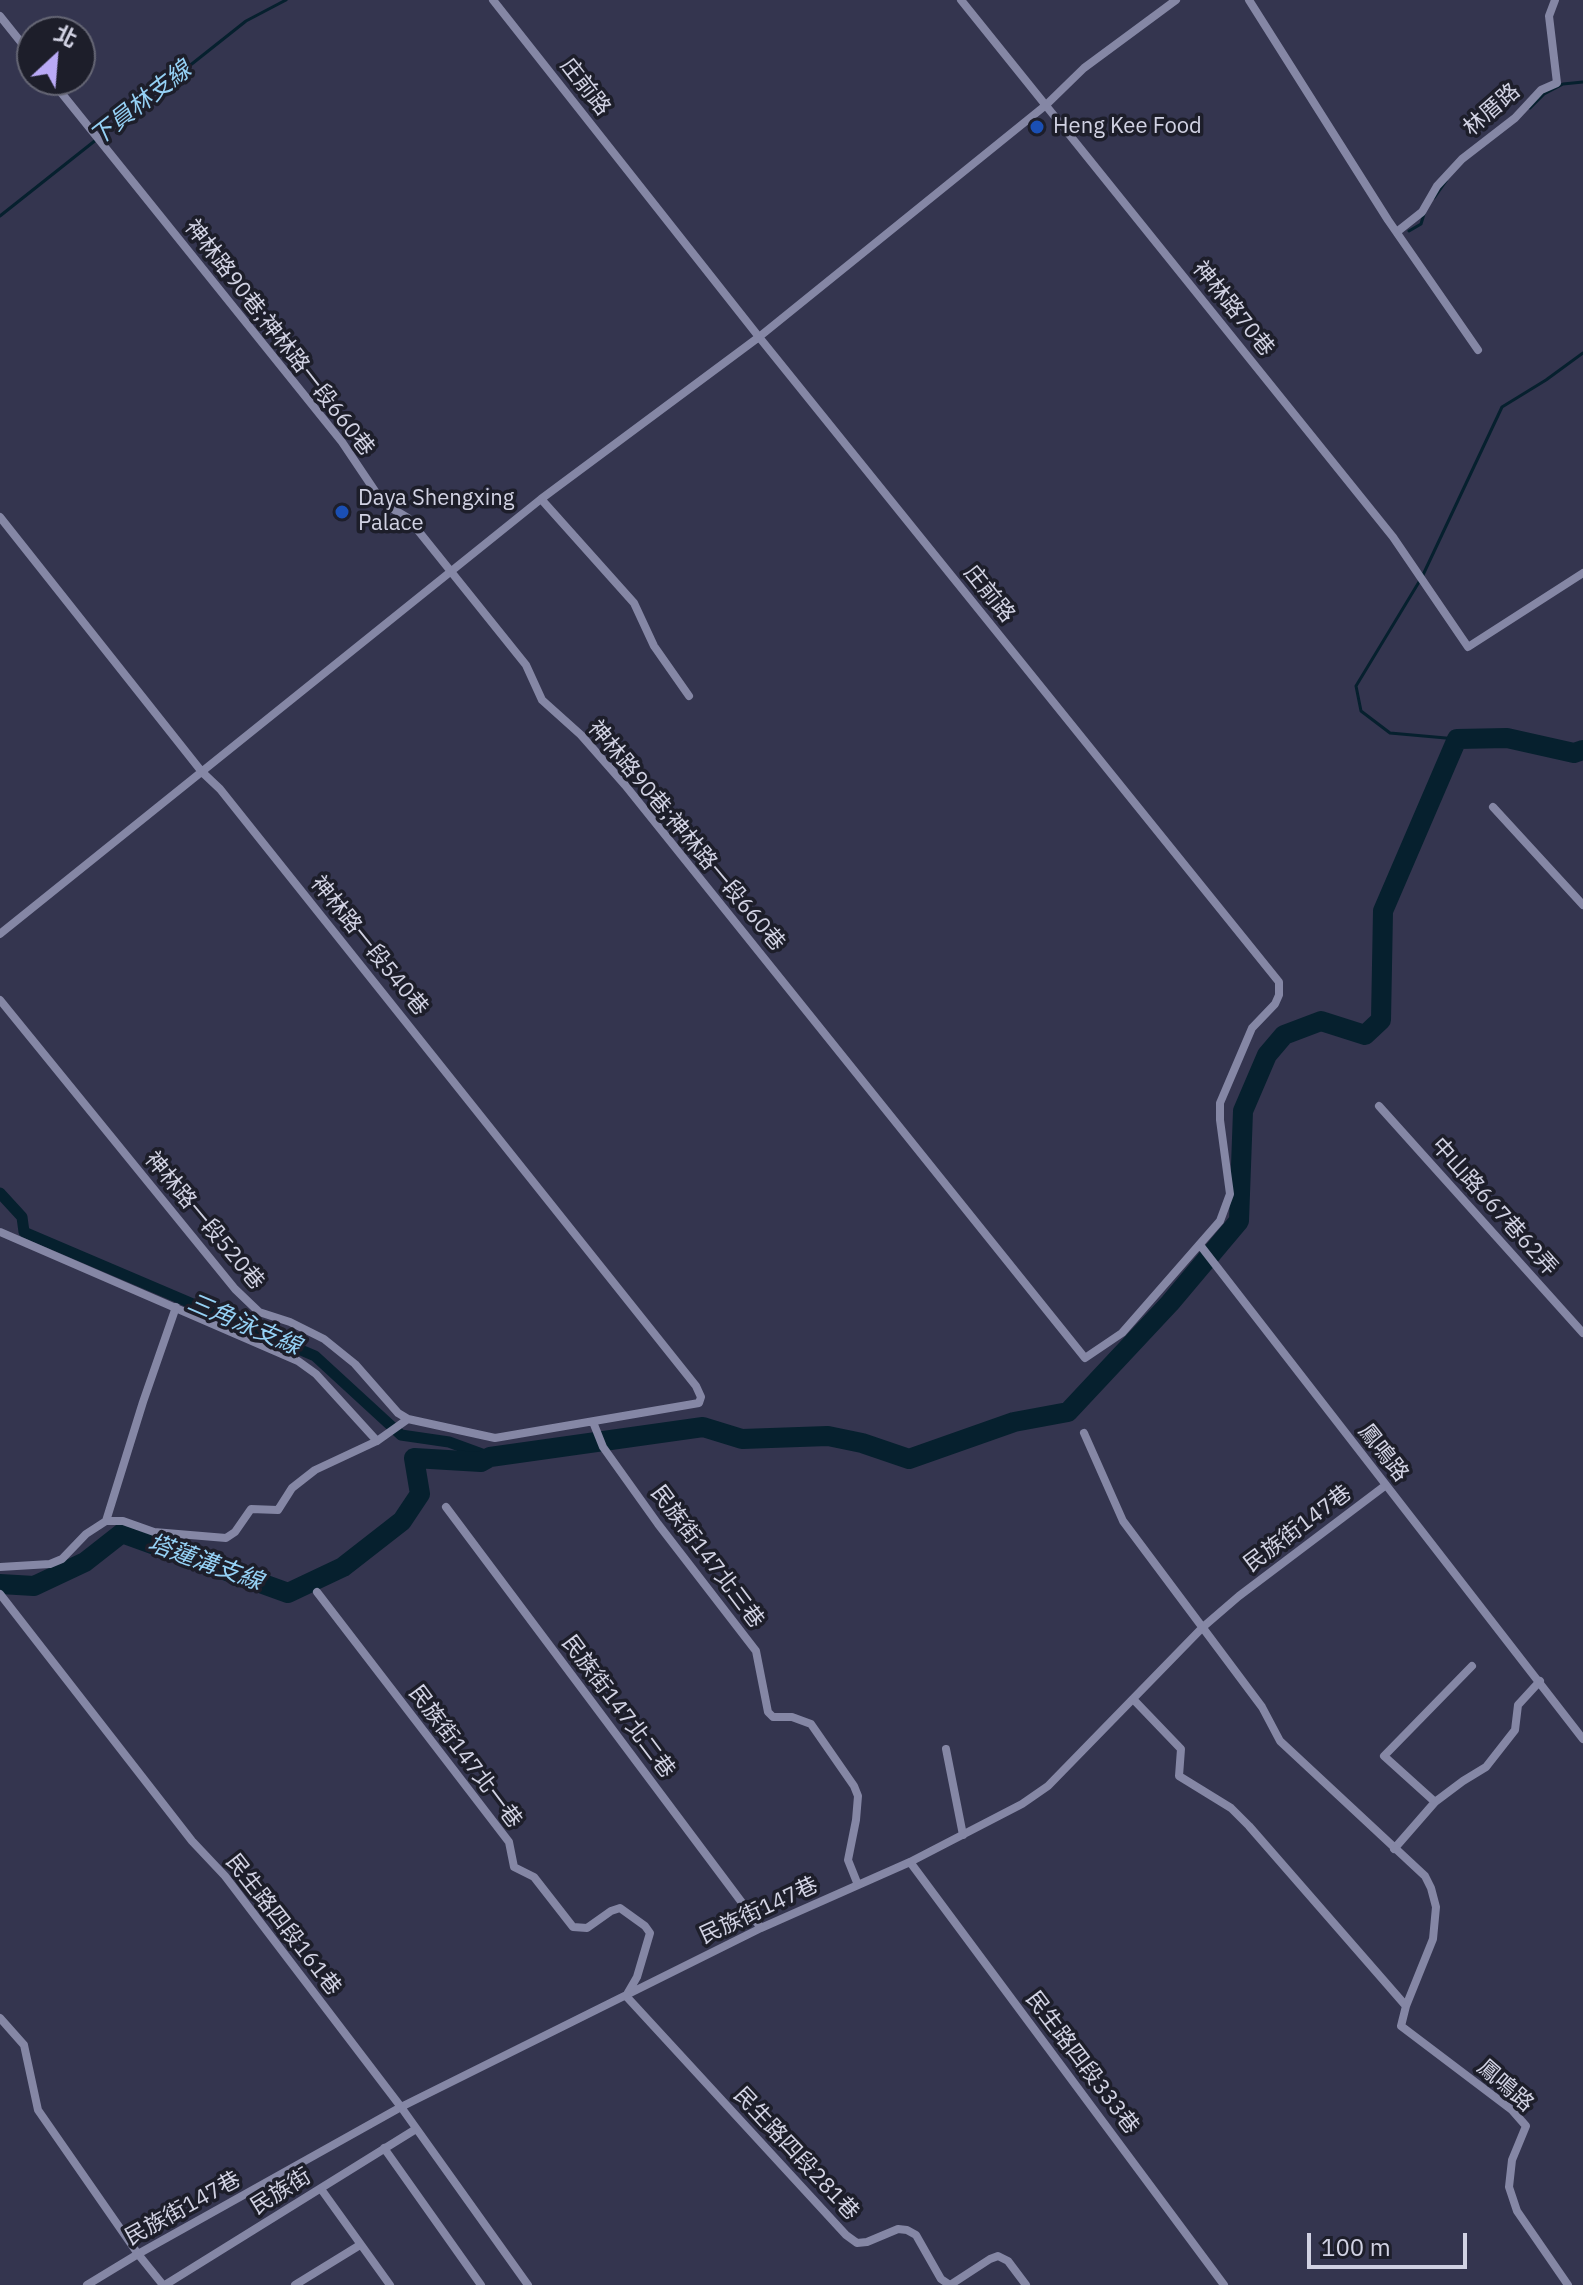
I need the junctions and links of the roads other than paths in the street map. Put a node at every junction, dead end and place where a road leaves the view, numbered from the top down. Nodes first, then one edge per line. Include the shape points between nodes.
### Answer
1 (493, 0) edge
2 (961, 0) edge
3 (1176, 0) edge
4 (1249, 0) edge
5 (1555, 0) edge
6 (0, 16) edge
7 (16, 36) edge
8 (64, 96) edge
9 (1046, 105) junction
10 (1398, 231) junction
11 (759, 337) junction
12 (1478, 350) dead end
13 (541, 499) junction
14 (0, 517) edge
15 (451, 572) junction
16 (1583, 573) edge
17 (689, 696) dead end
18 (202, 772) junction
19 (1493, 807) dead end
20 (1583, 905) edge
21 (0, 934) edge
22 (0, 1000) edge
23 (1379, 1106) dead end
24 (0, 1232) edge
25 (1200, 1245) junction
26 (176, 1307) junction
27 (1583, 1333) edge
28 (1085, 1358) joint
29 (408, 1419) junction
30 (593, 1422) junction
31 (1084, 1433) dead end
32 (377, 1441) junction
33 (1386, 1485) junction
34 (446, 1507) dead end
35 (106, 1521) junction
36 (0, 1567) edge
37 (317, 1592) dead end
38 (0, 1594) edge
39 (1203, 1627) junction
40 (1472, 1666) dead end
41 (1540, 1681) junction
42 (1133, 1699) junction
43 (1583, 1739) edge
44 (946, 1749) dead end
45 (1435, 1802) junction
46 (963, 1835) junction
47 (1394, 1849) junction
48 (910, 1862) junction
49 (858, 1885) junction
50 (761, 1928) junction
51 (626, 1996) junction
52 (1406, 2006) junction
53 (0, 2018) edge
54 (401, 2107) junction
55 (416, 2129) junction
56 (384, 2148) junction
57 (321, 2189) junction
58 (360, 2245) junction
59 (138, 2254) junction
60 (87, 2285) edge
61 (164, 2285) edge
62 (295, 2285) edge
63 (390, 2285) edge
64 (481, 2285) edge
65 (528, 2285) edge
66 (1026, 2285) edge
67 (1224, 2285) edge
68 (1568, 2285) edge

1 - 11 street, 庄前路
2 - 9 street, 神林路70巷
3 - 9 street via 1084,68
4 - 10 street
5 - 10 street, 林厝路 via 1549,22 1557,83 1541,90 1462,159 1422,212
6 - 7 street
8 - 15 street, 神林路90巷;神林路一段660巷 via 342,442 383,503 408,518
9 - 11 street
9 - 16 street, 神林路70巷 via 1393,537 1468,647
10 - 12 street
11 - 13 street
11 - 25 street, 庄前路 via 1279,982 1275,1004 1252,1028 1220,1103 1230,1194 1220,1221
13 - 15 street
13 - 17 street via 634,603 654,646
14 - 18 street, 神林路一段540巷
15 - 18 street
15 - 28 street, 神林路90巷;神林路一段660巷 via 526,665 542,700 625,785
18 - 21 street
18 - 30 street, 神林路一段540巷 via 701,1397 699,1403
19 - 20 street
22 - 29 street, 神林路一段520巷 via 235,1289 259,1312 324,1339
23 - 27 street, 中山路667巷62弄
24 - 26 street
25 - 28 street, 庄前路 via 1122,1333
25 - 33 street, 鳳鳴路
26 - 32 street via 298,1361
26 - 35 street
29 - 30 street via 495,1438
29 - 32 street
30 - 49 street, 民族街147北三巷 via 603,1447 756,1651 768,1712 811,1724 854,1786 858,1796 848,1860
31 - 39 street via 1123,1521
32 - 35 street via 315,1470 292,1488 278,1510 251,1509 226,1538 154,1532
33 - 39 street, 民族街147巷
33 - 41 street, 鳳鳴路
34 - 50 street, 民族街147北二巷
35 - 36 street via 62,1559
37 - 51 street, 民族街147北一巷 via 509,1842 514,1867 534,1877 573,1927 587,1928 620,1908 645,1926 650,1933
38 - 54 street, 民生路四段161巷
39 - 42 street, 民族街147巷
39 - 47 street via 1262,1707 1280,1741
40 - 45 street via 1384,1756
41 - 43 street, 鳳鳴路
41 - 45 street via 1518,1705 1515,1730 1486,1767
42 - 46 street, 民族街147巷 via 1048,1786
42 - 52 street via 1181,1749 1179,1776 1231,1808 1249,1826
44 - 46 street
45 - 47 street
46 - 48 street, 民族街147巷
47 - 52 street via 1425,1876 1436,1907 1431,1947
48 - 49 street, 民族街147巷
48 - 67 street, 民生路四段333巷
49 - 50 street, 民族街147巷
50 - 51 street, 民族街147巷
51 - 54 street, 民族街147巷
51 - 66 street, 民生路四段281巷 via 857,2243 907,2230 916,2235 941,2279 950,2285 998,2256
52 - 68 street, 鳳鳴路 via 1401,2026 1526,2126 1512,2160 1509,2187 1517,2211
53 - 59 street via 24,2045 38,2110
54 - 55 street, 民生路四段161巷
54 - 59 street, 民族街147巷
55 - 56 street, 民族街
55 - 65 street, 民生路四段161巷
56 - 57 street, 民族街
56 - 64 street
57 - 58 street
57 - 61 street, 民族街
58 - 62 street
58 - 63 street
59 - 60 street, 民族街147巷
59 - 61 street

